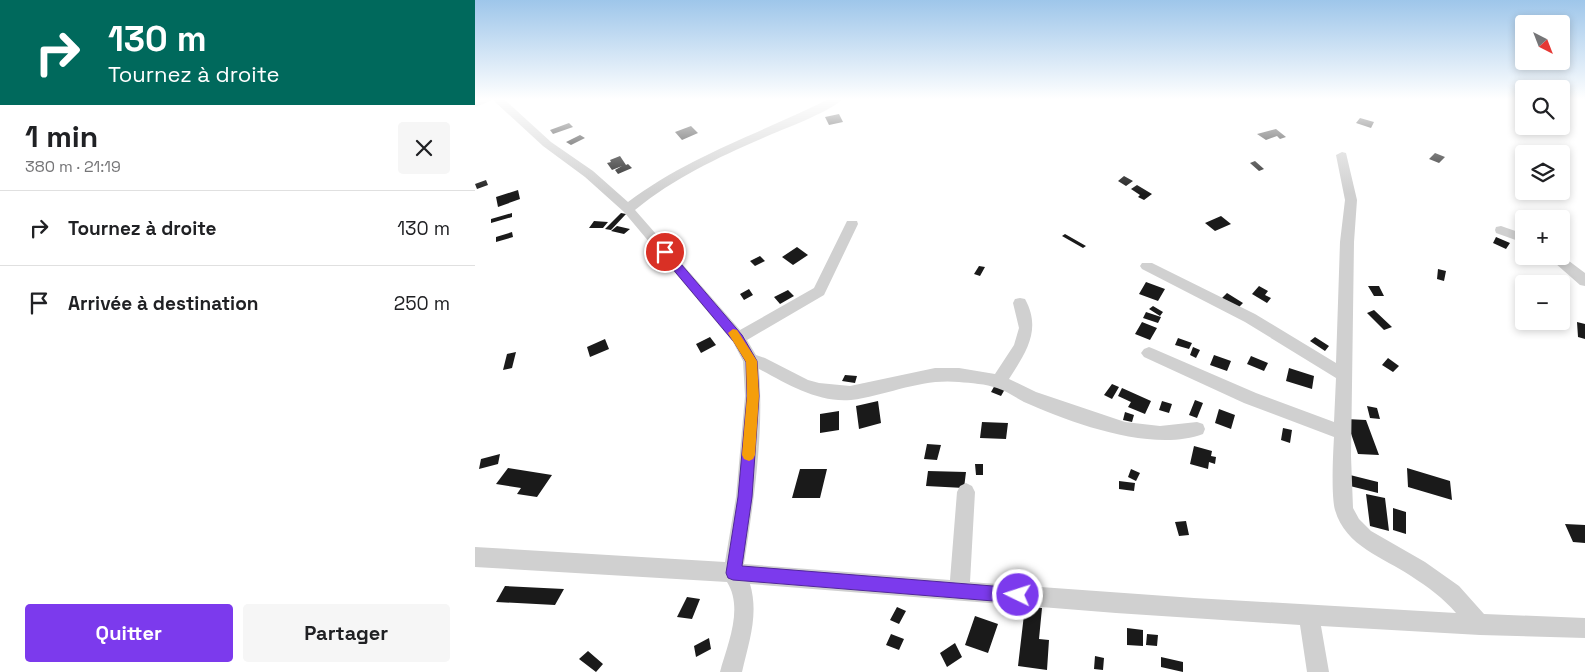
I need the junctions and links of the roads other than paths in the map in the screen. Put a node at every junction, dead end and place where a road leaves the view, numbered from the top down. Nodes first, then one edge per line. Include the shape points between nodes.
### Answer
1 (532, 130) edge
2 (770, 130) edge
3 (1342, 155) dead end
4 (628, 209) junction
5 (852, 224) dead end
6 (1501, 230) dead end
7 (1515, 235) edge
8 (1565, 265) edge
9 (1147, 266) dead end
10 (1585, 281) edge
11 (1020, 303) dead end
12 (738, 338) junction
13 (1149, 353) dead end
14 (751, 361) junction
15 (1345, 376) junction
16 (999, 381) junction
17 (1197, 429) dead end
18 (1343, 433) junction
19 (966, 492) dead end
20 (475, 557) edge
21 (733, 573) junction
22 (959, 591) junction
23 (1309, 614) junction
24 (1479, 624) junction
25 (1585, 628) edge
26 (731, 672) edge
27 (1318, 672) edge

1 - 4 street
2 - 4 street via 692,165
3 - 15 street via 1351,200 1347,242
4 - 12 street
5 - 12 street via 819,291
6 - 7 street
8 - 10 street
9 - 15 street via 1268,328
11 - 16 street via 1027,328 1021,347
12 - 14 street
13 - 18 street via 1250,398
14 - 16 street via 760,362 803,385 827,391 867,390 935,375
14 - 21 street via 753,396 745,497
15 - 18 street
16 - 17 street via 1038,400 1125,429 1160,433
18 - 24 street via 1344,509 1352,524 1364,538 1452,593
19 - 22 street
20 - 21 street
21 - 22 street
21 - 26 street via 740,581 745,606
22 - 23 street
23 - 24 street
23 - 27 street
24 - 25 street

